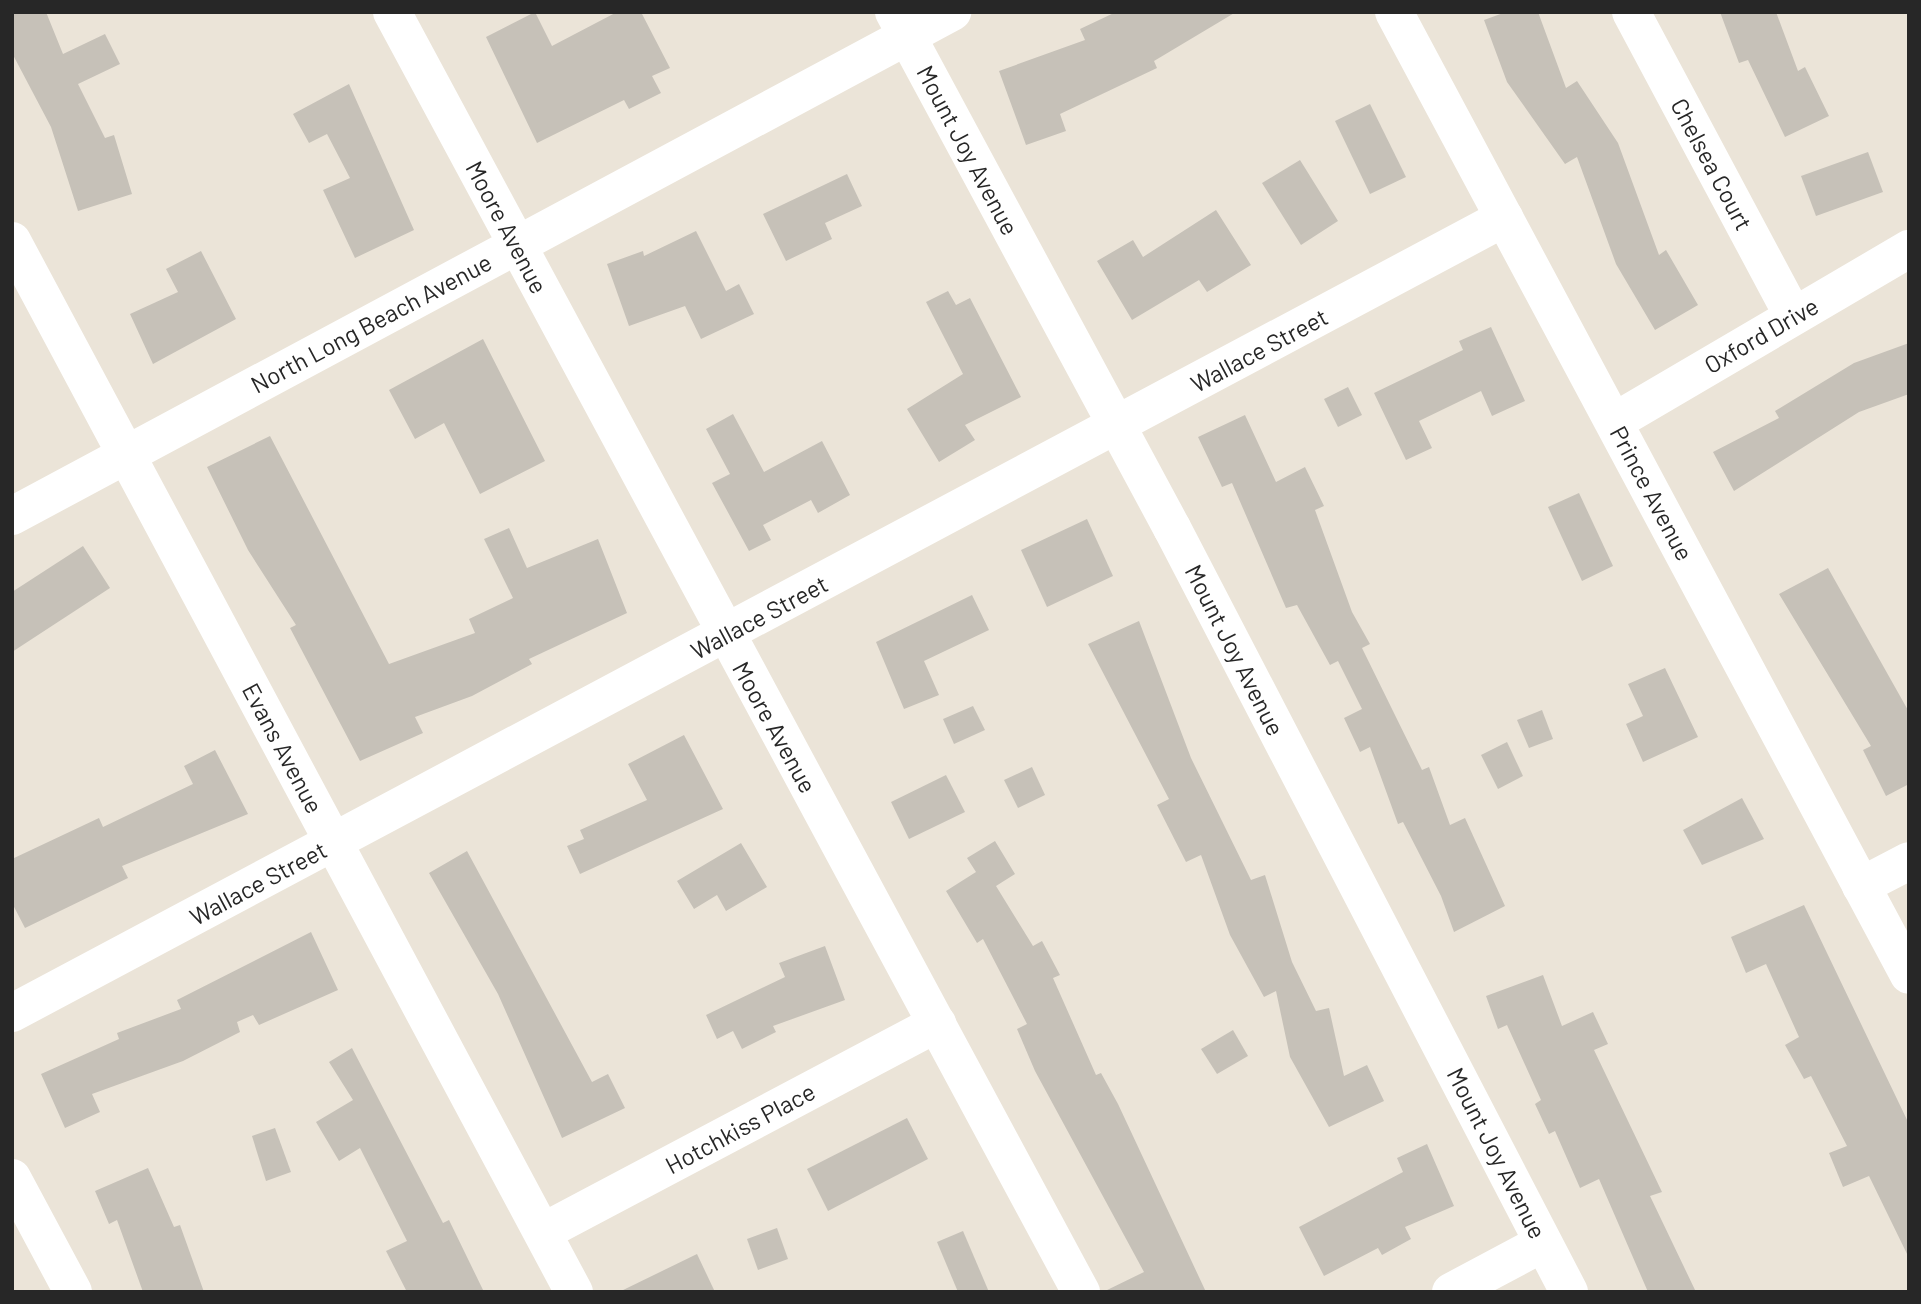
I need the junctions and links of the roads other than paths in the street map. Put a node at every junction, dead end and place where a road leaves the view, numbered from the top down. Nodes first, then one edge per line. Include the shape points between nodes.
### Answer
1 (393, 12) edge
2 (952, 12) edge
3 (1394, 12) edge
4 (1631, 12) edge
5 (900, 24) edge
6 (1504, 218) junction
7 (12, 241) edge
8 (516, 245) junction
9 (1909, 249) edge
10 (1793, 316) junction
11 (1614, 422) junction
12 (1115, 427) junction
13 (127, 454) junction
14 (12, 516) edge
15 (725, 635) junction
16 (334, 843) junction
17 (1909, 861) edge
18 (1861, 886) junction
19 (1909, 975) edge
20 (12, 1013) edge
21 (937, 1024) junction
22 (12, 1178) edge
23 (543, 1232) junction
24 (1544, 1242) junction
25 (73, 1292) edge
26 (574, 1292) edge
27 (1081, 1292) edge
28 (1451, 1292) edge
29 (1569, 1292) edge

1 - 8 street, Moore Avenue
2 - 5 street, North Long Beach Avenue
3 - 6 street, Prince Avenue
4 - 10 street, Chelsea Court
5 - 8 street, North Long Beach Avenue
5 - 12 street, Mount Joy Avenue
6 - 11 street, Prince Avenue
6 - 12 street, Wallace Street
7 - 13 street, Evans Avenue
8 - 13 street, North Long Beach Avenue
8 - 15 street, Moore Avenue
9 - 10 street, Oxford Drive
10 - 11 street, Oxford Drive
11 - 18 street, Prince Avenue
12 - 15 street, Wallace Street
12 - 24 street, Mount Joy Avenue
13 - 14 street, North Long Beach Avenue
13 - 16 street, Evans Avenue
15 - 16 street, Wallace Street
15 - 21 street, Moore Avenue
16 - 20 street, Wallace Street
16 - 23 street, Evans Avenue
17 - 18 street
18 - 19 street, Prince Avenue
21 - 23 street, Hotchkiss Place
21 - 27 street, Moore Avenue
22 - 25 street
23 - 26 street, Evans Avenue
24 - 28 street
24 - 29 street, Mount Joy Avenue

